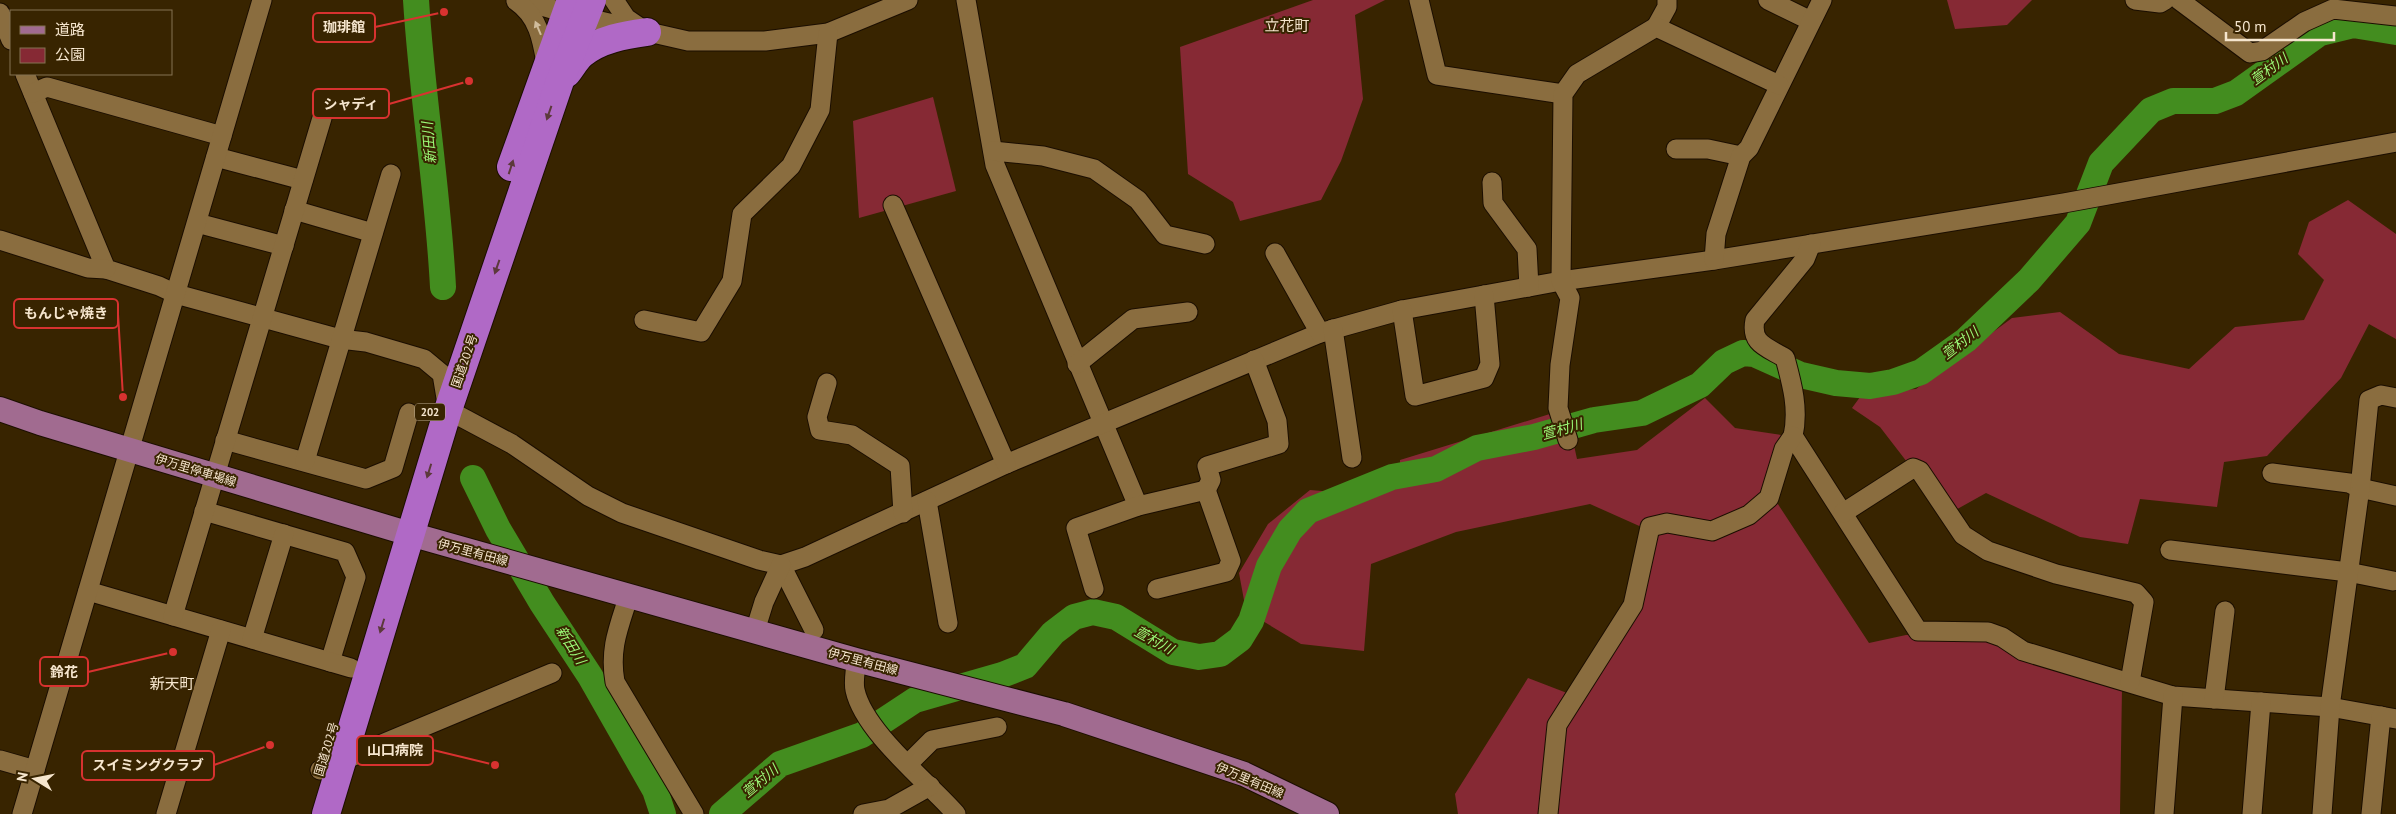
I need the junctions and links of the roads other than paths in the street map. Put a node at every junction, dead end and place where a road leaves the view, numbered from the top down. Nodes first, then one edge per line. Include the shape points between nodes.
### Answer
1 (262, 0) edge
2 (514, 0) edge
3 (521, 0) edge
4 (614, 0) edge
5 (908, 0) edge
6 (966, 0) edge
7 (1419, 0) edge
8 (1667, 0) edge
9 (1768, 0) edge
10 (1822, 0) edge
11 (2135, 0) edge
12 (2164, 0) edge
13 (2179, 0) edge
14 (578, 8) edge
15 (0, 13) edge
16 (2396, 16) edge
17 (1811, 21) junction
18 (1656, 27) junction
19 (647, 32) junction
20 (828, 33) junction
21 (10, 38) edge
22 (553, 73) junction
23 (25, 75) edge
24 (1779, 85) junction
25 (33, 93) junction
26 (1563, 94) junction
27 (322, 118) dead end
28 (222, 136) junction
29 (2396, 142) edge
30 (1676, 149) dead end
31 (993, 151) junction
32 (1741, 156) junction
33 (216, 157) junction
34 (391, 174) dead end
35 (303, 180) junction
36 (1492, 182) dead end
37 (893, 205) dead end
38 (294, 210) junction
39 (197, 223) junction
40 (373, 233) junction
41 (0, 240) edge
42 (1205, 244) dead end
43 (1810, 244) junction
44 (284, 246) junction
45 (1275, 253) dead end
46 (1714, 260) junction
47 (106, 269) junction
48 (1561, 281) junction
49 (1530, 287) junction
50 (176, 294) junction
51 (1484, 295) junction
52 (1402, 310) junction
53 (1188, 312) dead end
54 (262, 318) junction
55 (644, 320) dead end
56 (1326, 331) junction
57 (340, 339) junction
58 (1254, 360) junction
59 (1077, 364) junction
60 (442, 374) junction
61 (827, 383) dead end
62 (2396, 398) edge
63 (0, 408) edge
64 (448, 410) junction
65 (409, 413) dead end
66 (1102, 424) junction
67 (1793, 436) junction
68 (225, 440) junction
69 (1568, 440) dead end
70 (130, 450) junction
71 (1352, 458) dead end
72 (305, 461) junction
73 (1006, 464) junction
74 (2272, 473) dead end
75 (215, 476) junction
76 (2360, 488) junction
77 (1206, 490) junction
78 (2396, 496) edge
79 (927, 502) junction
80 (1138, 506) junction
81 (204, 510) junction
82 (903, 513) junction
83 (1843, 514) junction
84 (401, 532) junction
85 (284, 534) junction
86 (2170, 550) dead end
87 (781, 565) junction
88 (2348, 572) junction
89 (2393, 581) dead end
90 (1094, 589) dead end
91 (1157, 589) dead end
92 (88, 591) junction
93 (629, 594) junction
94 (2225, 611) dead end
95 (173, 616) junction
96 (948, 623) dead end
97 (221, 630) junction
98 (814, 630) dead end
99 (755, 631) junction
100 (252, 639) junction
101 (856, 660) junction
102 (341, 665) junction
103 (552, 673) dead end
104 (2130, 682) junction
105 (2173, 696) junction
106 (2214, 699) junction
107 (2261, 702) junction
108 (2330, 707) junction
109 (2388, 718) edge
110 (997, 728) dead end
111 (0, 760) edge
112 (908, 764) junction
113 (331, 766) junction
114 (35, 770) junction
115 (930, 786) junction
116 (949, 812) edge
117 (22, 814) edge
118 (166, 814) edge
119 (306, 814) edge
120 (326, 814) edge
121 (694, 814) edge
122 (863, 814) edge
123 (1327, 814) edge
124 (1548, 814) edge
125 (2164, 814) edge
126 (2252, 814) edge
127 (2322, 814) edge
128 (2371, 814) edge

1 - 28 street
22 -> 2 street via 534,19
3 - 14 street
4 - 19 street via 626,18
5 - 20 street
6 - 31 street
7 - 26 street via 1437,75
8 - 18 street via 1667,7
9 - 17 street
10 - 17 street
11 - 12 street via 2160,3
13 - 16 street via 2250,53 2262,51 2304,22 2333,9
14 - 19 street
14 - 22 highway, 国道202号 / 202
15 - 21 street
17 - 24 street
18 - 24 street
18 - 26 street via 1577,74
19 - 20 street via 688,41 765,41
19 - 22 highway via 610,39
20 - 55 street via 820,110 791,166 742,214 732,281 701,332
60 -> 22 highway, 国道202号 / 202
22 -> 64 highway, 国道202号 / 202
23 - 25 street
24 - 32 street via 1750,148
25 - 28 street via 47,87
25 - 47 street
26 - 48 street
27 - 35 street
28 - 33 street
29 - 43 street via 2064,203
30 - 32 street via 1708,149
31 - 42 street via 1044,156 1094,169 1138,200 1165,235
31 - 59 street via 995,165
32 - 46 street via 1716,234
33 - 35 street
33 - 39 street
34 - 40 street
35 - 38 street
36 - 49 street via 1493,202 1527,249
37 - 73 street
38 - 40 street
38 - 44 street
39 - 44 street
39 - 50 street
40 - 57 street
41 - 47 street via 88,268
43 - 46 street
43 - 67 street via 1805,259 1755,320 1753,331 1756,340 1785,358 1796,422
44 - 54 street
45 - 56 street
46 - 48 street
47 - 50 street
48 - 49 street
48 - 69 street via 1570,298 1560,365 1558,408
49 - 51 street
50 - 54 street
50 - 70 street
51 - 52 street
51 - 52 street via 1490,364 1484,378 1416,396
52 - 56 street
53 - 59 street via 1133,319
54 - 57 street
54 - 68 street
56 - 58 street
56 - 71 street
57 - 60 street via 366,342 424,359
57 - 72 street
58 - 66 street
58 - 77 street via 1277,421 1279,444 1207,466 1211,480
59 - 66 street
60 - 64 street
60 - 84 highway, 国道202号 / 202
61 - 82 street via 817,417 820,430 852,435 900,466
62 - 76 street via 2381,395 2369,400
63 - 70 main road, 伊万里停車場線
64 -> 84 highway, 国道202号 / 202
64 - 87 street via 512,444 588,496 622,513
65 - 72 street via 393,468 366,480
66 - 73 street
66 - 80 street
67 - 83 street
67 - 124 street via 1784,449 1769,498 1749,515 1712,531 1667,523 1650,528 1633,605 1557,725
68 - 72 street
68 - 75 street
70 - 75 main road, 伊万里停車場線
70 - 92 street
73 - 79 street
74 - 76 street via 2349,483
75 - 81 street
75 - 84 main road, 伊万里停車場線
76 - 78 street
76 - 88 street
77 - 80 street
77 - 91 street via 1232,561 1226,572
79 - 82 street
79 - 96 street
80 - 90 street via 1076,528
81 - 85 street
81 - 95 street
82 - 87 street
83 - 104 street via 1918,631 1988,632 2023,652
83 - 104 street via 1913,468 1920,471 1963,536 1988,551 2056,574 2136,592 2144,602
84 - 93 main road, 伊万里有田線
84 - 102 highway, 国道202号 / 202
84 -> 113 highway, 国道202号 / 202
85 - 100 street
85 - 102 street via 345,552 356,577
86 - 88 street
87 - 98 street
87 - 99 street
88 - 89 street
88 - 108 street
92 - 95 street
92 - 114 street
93 - 99 main road, 伊万里有田線
93 - 121 street via 611,662 615,682
94 - 106 street
95 - 97 street
97 - 100 street
97 - 118 street
99 - 101 main road, 伊万里有田線
100 - 102 street
101 - 112 street via 855,690 868,719
101 - 123 main road, 伊万里有田線 via 1064,714 1244,774
102 - 113 highway, 国道202号 / 202
103 - 113 street
104 - 105 street
105 - 106 street
105 - 125 street
106 - 107 street
107 - 108 street
107 - 126 street
108 - 109 street
108 - 127 street
109 - 128 street
110 - 112 street via 932,740
111 - 114 street
112 - 115 street
113 - 119 highway, 国道202号 / 202
113 - 120 highway, 国道202号 / 202
114 - 117 street
115 - 116 street
115 - 122 street via 889,809

